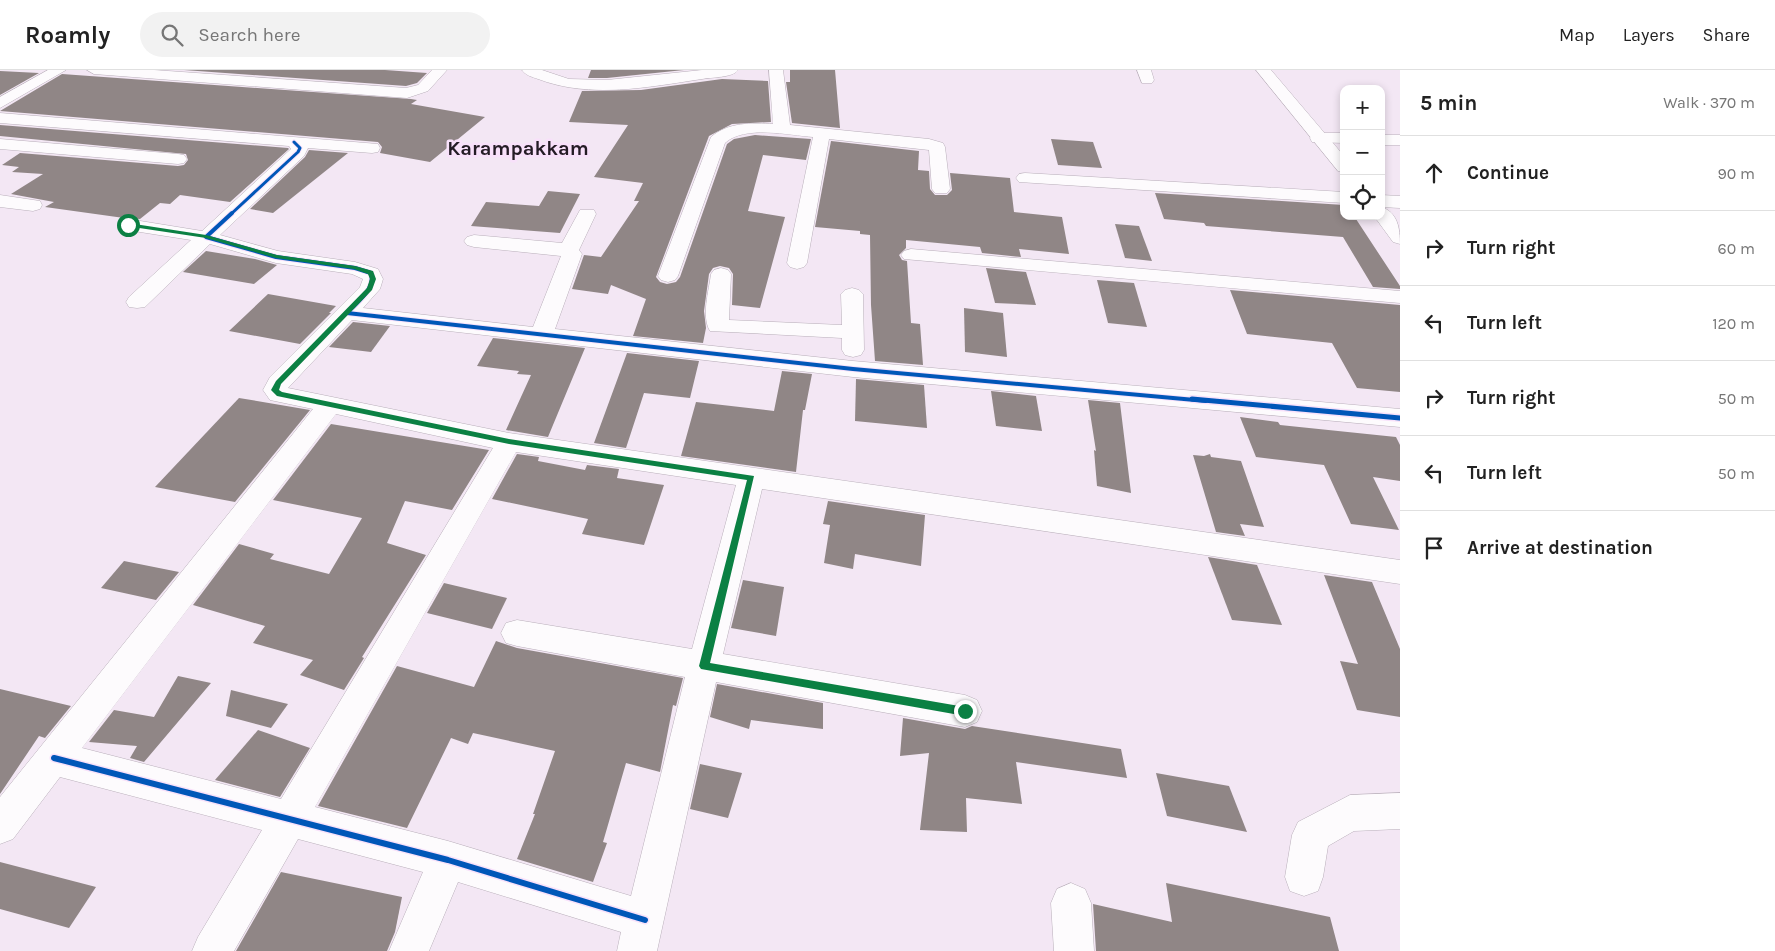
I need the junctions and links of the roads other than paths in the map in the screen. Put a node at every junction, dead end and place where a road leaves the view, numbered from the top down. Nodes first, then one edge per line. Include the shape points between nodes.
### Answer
1 (59, 70) edge
2 (94, 70) edge
3 (440, 70) edge
4 (529, 70) edge
5 (728, 70) edge
6 (776, 70) edge
7 (1262, 70) edge
8 (646, 76) edge
9 (0, 103) edge
10 (0, 118) edge
11 (782, 129) junction
12 (822, 134) junction
13 (1318, 138) junction
14 (1340, 138) edge
15 (1385, 140) edge
16 (1400, 140) edge
17 (294, 142) junction
18 (0, 144) edge
19 (372, 148) dead end
20 (178, 159) dead end
21 (1340, 163) edge
22 (1025, 178) dead end
23 (941, 189) dead end
24 (1340, 198) edge
25 (0, 201) edge
26 (1385, 201) edge
27 (1400, 202) edge
28 (34, 205) dead end
29 (587, 214) dead end
30 (1385, 218) edge
31 (128, 225) dead end
32 (206, 237) junction
33 (1400, 238) edge
34 (474, 242) dead end
35 (568, 251) junction
36 (911, 255) dead end
37 (797, 263) dead end
38 (721, 274) dead end
39 (668, 276) dead end
40 (852, 294) dead end
41 (1400, 297) edge
42 (137, 302) dead end
43 (347, 313) junction
44 (853, 332) junction
45 (542, 333) junction
46 (853, 370) junction
47 (329, 406) junction
48 (1400, 418) edge
49 (509, 442) junction
50 (751, 478) junction
51 (1400, 572) edge
52 (517, 633) dead end
53 (704, 666) junction
54 (965, 711) dead end
55 (54, 758) junction
56 (1400, 811) edge
57 (289, 819) junction
58 (0, 826) edge
59 (448, 860) junction
60 (1304, 877) dead end
61 (1071, 903) dead end
62 (641, 935) edge
63 (212, 951) edge
64 (409, 951) edge
65 (1074, 951) edge

1 - 9 street
2 - 3 street via 408,93 423,88
4 - 8 street via 569,83 609,84
5 - 8 street
6 - 11 street
7 - 13 street
10 - 17 street
11 - 12 street
11 - 39 street via 737,130 717,141
12 - 23 street via 938,147
12 - 37 street
13 - 14 street
13 - 21 street
15 - 16 street
17 - 19 street
17 - 32 street via 300,148 298,152
18 - 20 street
22 - 24 street
25 - 28 street
26 - 27 street
29 - 35 street
30 - 33 street
31 - 32 street
32 - 42 street
32 - 43 street via 276,256 371,273 370,289
34 - 35 street
35 - 45 street via 572,254
36 - 41 street
38 - 44 street via 718,326
40 - 44 street
43 - 45 street
43 - 47 street via 278,383 275,390 279,394
44 - 46 street
45 - 46 street
46 - 48 street
47 - 49 street
47 - 55 street
49 - 50 street
49 - 57 street
50 - 51 street
50 - 53 street
52 - 53 street
53 - 54 street
53 - 62 street
55 - 57 street
55 - 58 street
56 - 60 street via 1350,813 1310,835
57 - 59 street
57 - 63 street
59 - 62 street
59 - 64 street
61 - 65 street

